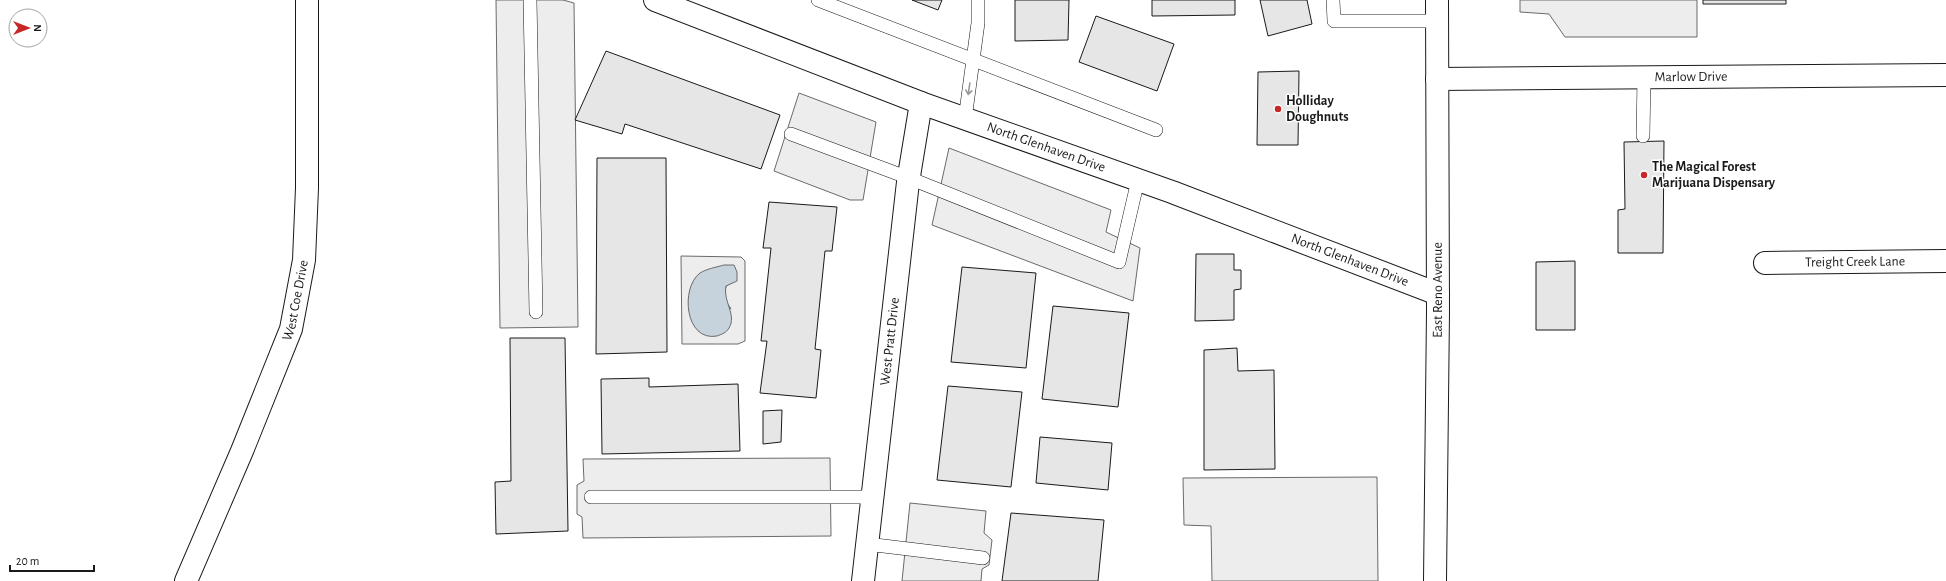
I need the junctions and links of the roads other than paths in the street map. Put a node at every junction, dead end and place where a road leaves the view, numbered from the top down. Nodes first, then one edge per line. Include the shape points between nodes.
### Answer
1 (307, 0) edge
2 (530, 0) edge
3 (655, 0) edge
4 (818, 0) edge
5 (978, 0) edge
6 (1334, 0) edge
7 (1437, 10) edge
8 (973, 58) junction
9 (1946, 75) edge
10 (1644, 77) junction
11 (1437, 79) junction
12 (921, 103) junction
13 (965, 119) junction
14 (1156, 130) dead end
15 (791, 134) dead end
16 (1643, 136) dead end
17 (909, 178) junction
18 (1138, 180) junction
19 (1946, 261) edge
20 (1765, 263) dead end
21 (1438, 294) junction
22 (536, 312) dead end
23 (591, 498) dead end
24 (873, 498) junction
25 (868, 544) junction
26 (983, 558) dead end
27 (186, 581) edge
28 (863, 581) edge
29 (1435, 581) edge

1 - 27 street, West Coe Drive via 307,188 304,260 291,329
2 - 22 lane
3 - 12 street, North Glenhaven Drive
4 - 8 lane
5 - 8 lane
6 - 7 lane via 1334,21
7 - 11 street, East Reno Avenue
8 -> 13 lane
8 - 14 lane
9 - 10 street, Marlow Drive
10 - 11 street, Marlow Drive
10 - 16 lane
11 - 21 street, East Reno Avenue
12 - 13 street, North Glenhaven Drive
12 - 17 street, West Pratt Drive
13 - 18 street, North Glenhaven Drive
15 - 17 lane
17 - 18 lane via 1119,262
17 - 24 street, West Pratt Drive
18 - 21 street, North Glenhaven Drive
19 - 20 street, Treight Creek Lane
21 - 29 street, East Reno Avenue
23 - 24 lane
24 - 25 street, West Pratt Drive
25 - 26 lane
25 - 28 street, West Pratt Drive

